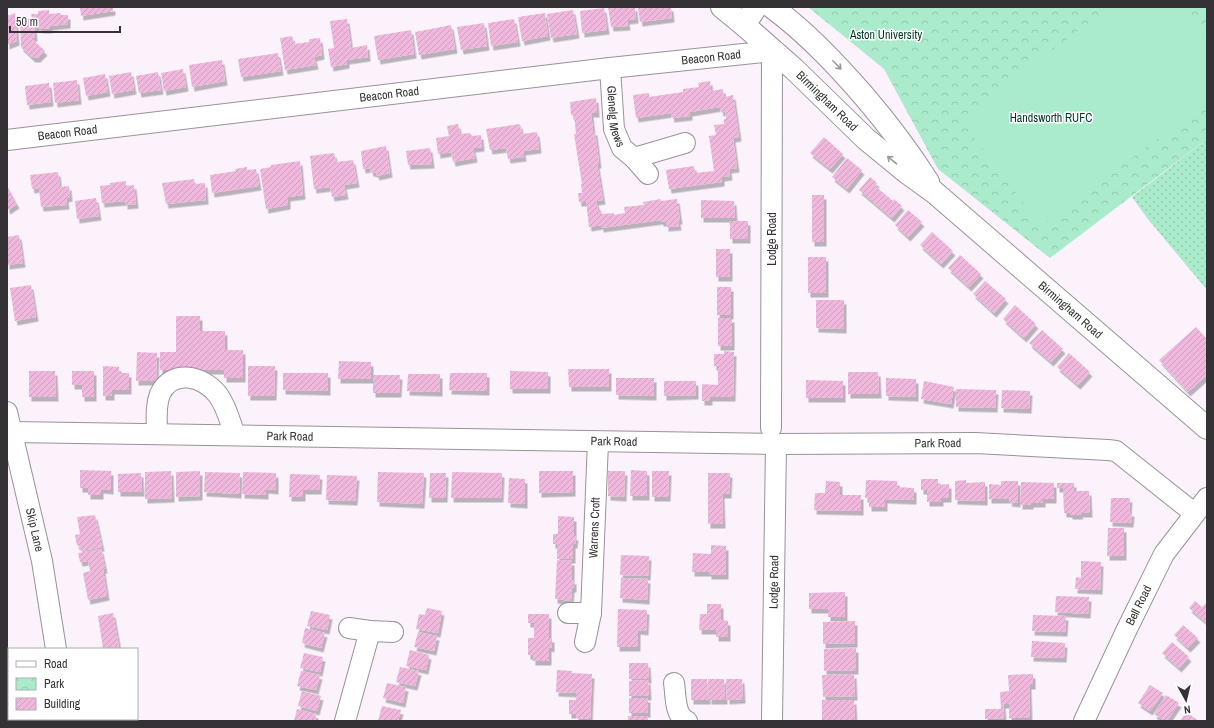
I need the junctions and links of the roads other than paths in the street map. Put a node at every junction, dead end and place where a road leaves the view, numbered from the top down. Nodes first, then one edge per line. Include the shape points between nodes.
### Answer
1 (722, 7) edge
2 (772, 7) edge
3 (750, 16) edge
4 (816, 44) junction
5 (772, 51) junction
6 (610, 68) junction
7 (799, 73) junction
8 (7, 140) edge
9 (685, 143) dead end
10 (634, 158) junction
11 (648, 174) dead end
12 (934, 192) junction
13 (7, 412) edge
14 (1207, 428) edge
15 (12, 432) junction
16 (157, 434) junction
17 (235, 435) junction
18 (774, 436) junction
19 (598, 442) junction
20 (1207, 498) edge
21 (1194, 513) junction
22 (568, 613) dead end
23 (591, 613) junction
24 (349, 628) dead end
25 (370, 631) junction
26 (394, 632) dead end
27 (585, 642) dead end
28 (56, 648) edge
29 (674, 683) dead end
30 (1087, 720) edge
31 (345, 721) edge
32 (687, 721) edge
33 (772, 721) edge

1 - 3 highway, Birmingham Road
2 - 4 highway, Birmingham Road
3 - 5 highway, Birmingham Road
4 - 7 highway
4 -> 12 highway, Birmingham Road via 882,117 916,162
5 - 6 street, Beacon Road
5 - 7 highway, Birmingham Road
5 - 18 street, Lodge Road
6 - 8 street, Beacon Road
6 - 10 street, Glenelg Mews via 614,130 622,148
12 -> 7 highway, Birmingham Road via 866,139
9 - 10 street, Glenelg Mews
10 - 11 street, Glenelg Mews
12 - 14 highway, Birmingham Road
13 - 15 street, Skip Lane
15 - 16 street, Park Road
15 - 28 street, Skip Lane via 42,561
16 - 17 street, Park Road
16 - 17 street via 157,404 164,388 176,378 189,377 208,385 218,394
17 - 19 street, Park Road
18 - 19 street, Park Road
18 - 21 street, Park Road via 1116,451
18 - 33 street, Lodge Road
19 - 23 street, Warrens Croft
20 - 21 street, Bell Road
21 - 30 street, Bell Road via 1164,554 1127,629
22 - 23 street
23 - 27 street, Warrens Croft
24 - 25 street
25 - 26 street
25 - 31 street
29 - 32 street via 677,709 683,720

